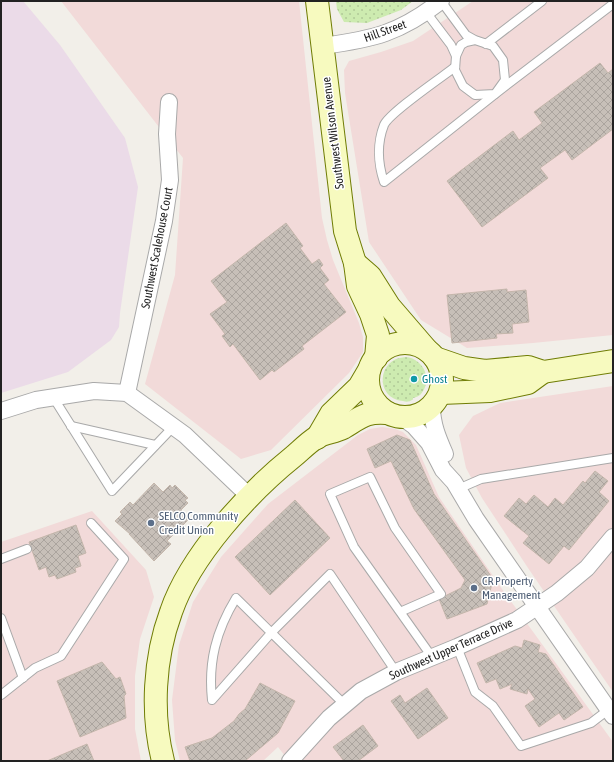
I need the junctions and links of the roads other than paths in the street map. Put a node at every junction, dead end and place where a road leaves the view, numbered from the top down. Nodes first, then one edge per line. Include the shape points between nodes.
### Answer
1 (317, 1) edge
2 (441, 1) edge
3 (542, 1) edge
4 (613, 4) edge
5 (426, 12) junction
6 (475, 40) junction
7 (486, 44) junction
8 (323, 46) junction
9 (456, 56) junction
10 (455, 66) junction
11 (495, 94) junction
12 (169, 102) dead end
13 (355, 263) junction
14 (430, 353) junction
15 (613, 362) edge
16 (373, 364) junction
17 (543, 372) junction
18 (127, 393) junction
19 (53, 397) junction
20 (436, 400) junction
21 (1, 411) edge
22 (396, 415) junction
23 (71, 426) junction
24 (174, 426) junction
25 (317, 438) junction
26 (155, 445) junction
27 (613, 458) edge
28 (456, 486) junction
29 (250, 497) junction
30 (91, 523) dead end
31 (613, 537) edge
32 (27, 549) dead end
33 (1, 559) edge
34 (536, 607) junction
35 (400, 612) junction
36 (1, 618) edge
37 (272, 632) junction
38 (456, 647) junction
39 (432, 656) junction
40 (396, 672) junction
41 (23, 678) junction
42 (1, 696) edge
43 (345, 705) junction
44 (611, 713) edge
45 (163, 761) edge
46 (290, 761) edge

1 - 8 street, Southwest Wilson Avenue
2 - 5 street, Hill Street
2 - 6 lane via 466,35
3 - 7 lane
4 - 11 lane
5 - 8 street, Hill Street via 408,24 385,34
5 - 9 lane via 451,45
6 - 7 lane
6 - 9 lane via 461,45
7 - 11 lane via 493,46 503,60 505,80
8 - 13 street, Southwest Wilson Avenue via 345,232
9 - 10 lane
10 - 11 lane via 463,86 475,95
10 - 11 lane via 394,112 384,123 380,141 380,168 384,182
12 - 18 street, Southwest Scalehouse Court via 167,134 170,180 164,221
13 - 14 street via 370,276 389,306
13 - 16 street, Southwest Wilson Avenue via 358,286 372,314 378,335
14 - 16 street via 416,344 394,345 384,350
14 - 17 street via 464,368 486,371 528,367
14 - 20 street via 441,369 443,381
15 - 17 street
16 - 22 street via 368,382 371,395 378,405
16 - 25 street via 359,387 331,414
17 - 20 street via 528,383
18 - 19 street via 94,391
18 - 24 street
19 - 21 street
19 - 23 lane
20 - 22 street via 424,413 414,417
20 - 28 street via 432,418
22 - 25 street via 376,412
22 - 28 street via 414,426 429,443 443,470
23 - 26 lane
23 - 26 lane via 112,491
24 - 26 lane
24 - 29 street
25 - 29 street via 277,470
27 - 28 lane via 481,479
28 - 34 street
29 - 45 street via 220,529 189,574 171,611 160,651 156,697 159,743
30 - 41 lane via 124,559 61,656 34,668
31 - 34 street, Southwest Upper Terrace Drive via 587,568
32 - 33 lane
34 - 38 street, Southwest Upper Terrace Drive via 517,620
34 - 44 street
35 - 35 lane via 354,547 330,494 370,477 395,528 441,594
35 - 39 lane
36 - 41 lane
37 - 37 lane via 236,598 222,622 215,645 210,679 212,700
37 - 40 lane via 330,574
37 - 43 lane
38 - 39 street, Southwest Upper Terrace Drive
38 - 44 lane via 475,692 493,706 521,746 591,723
39 - 40 street, Southwest Upper Terrace Drive
40 - 43 street, Southwest Upper Terrace Drive via 361,691
41 - 42 lane
43 - 46 street, Southwest Upper Terrace Drive via 329,718

